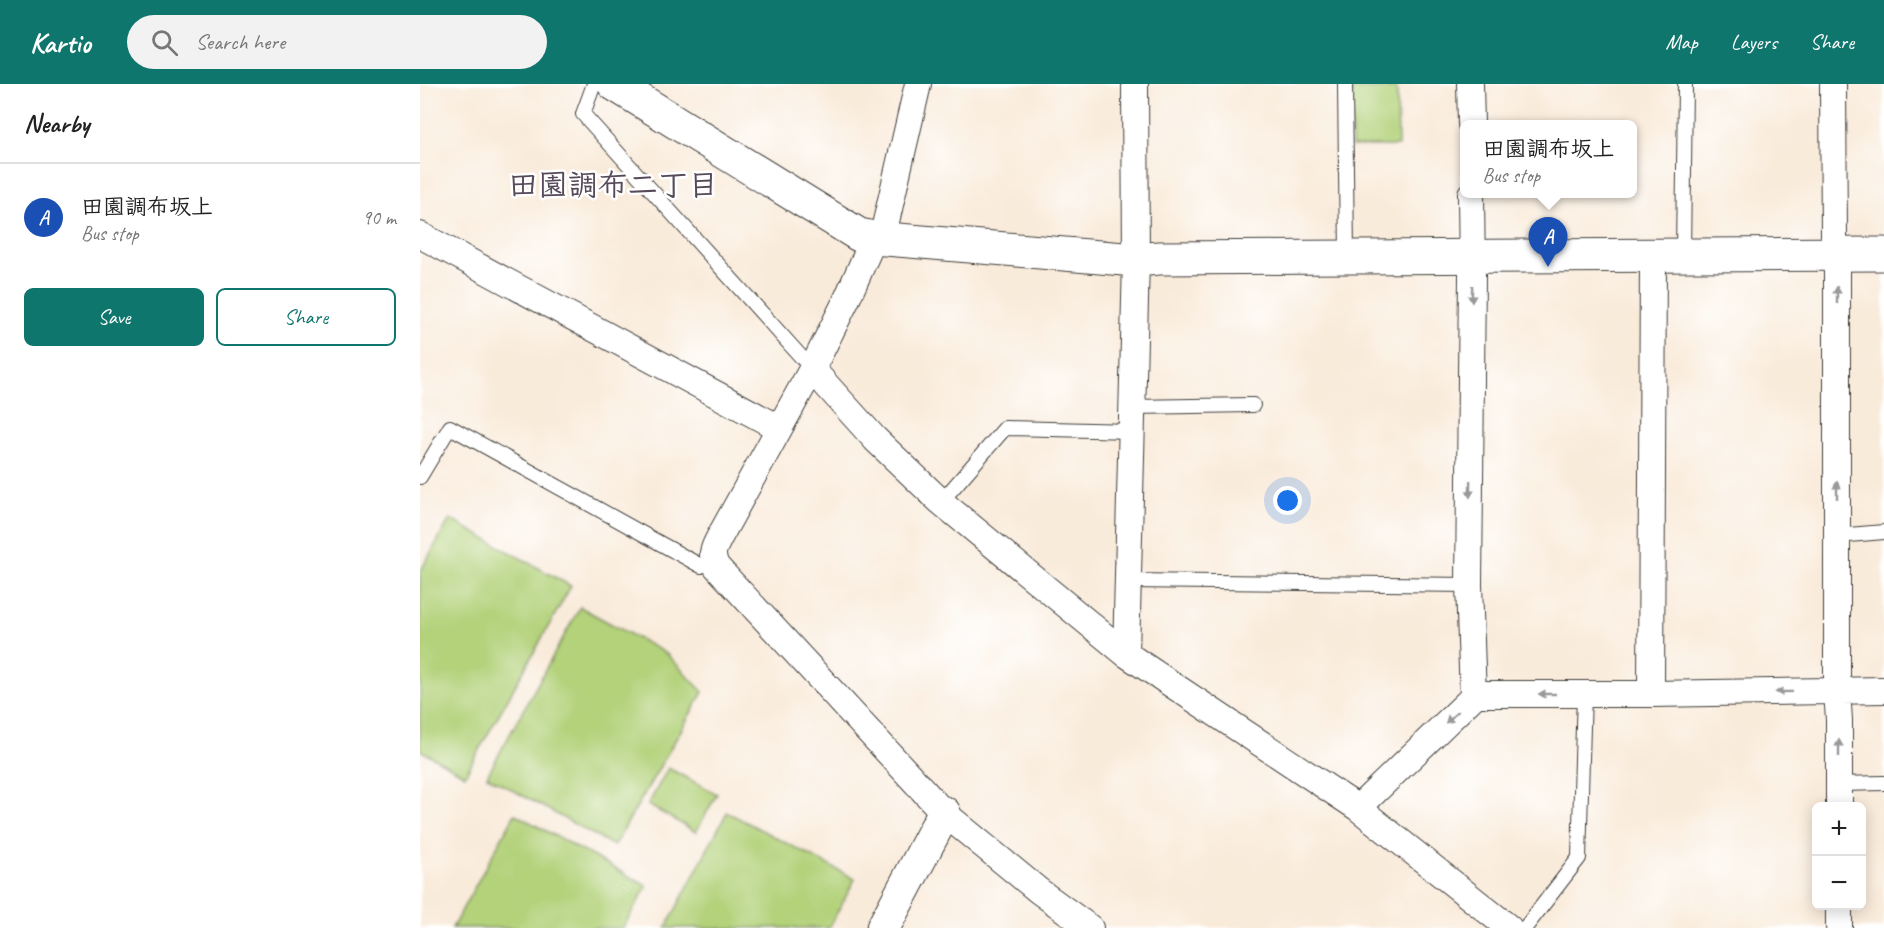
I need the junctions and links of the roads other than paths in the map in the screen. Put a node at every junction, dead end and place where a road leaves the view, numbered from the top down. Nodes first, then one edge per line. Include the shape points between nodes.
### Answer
1 (594, 84) edge
2 (614, 84) edge
3 (918, 84) edge
4 (1135, 84) edge
5 (1345, 84) edge
6 (1470, 84) edge
7 (1685, 84) edge
8 (1833, 84) edge
9 (1471, 120) edge
10 (1472, 198) edge
11 (420, 235) edge
12 (878, 238) junction
13 (1836, 254) junction
14 (1884, 254) edge
15 (1347, 256) junction
16 (1472, 256) junction
17 (1668, 256) junction
18 (1136, 260) junction
19 (812, 369) junction
20 (1253, 405) dead end
21 (1132, 419) junction
22 (779, 428) junction
23 (420, 477) edge
24 (941, 502) junction
25 (1884, 532) edge
26 (1837, 536) junction
27 (712, 559) junction
28 (1128, 581) junction
29 (1469, 585) junction
30 (1126, 654) junction
31 (1884, 690) edge
32 (1837, 691) junction
33 (1473, 694) junction
34 (1584, 694) junction
35 (1651, 694) junction
36 (1884, 783) edge
37 (1839, 795) edge
38 (1358, 808) junction
39 (944, 813) junction
40 (1839, 910) edge
41 (883, 928) edge
42 (1090, 928) edge
43 (1509, 928) edge
44 (1525, 928) edge
45 (1839, 928) edge

1 - 19 lane via 583,114
2 - 12 street via 859,235
3 - 12 street
4 - 18 street
5 - 15 lane
6 - 9 street
7 - 17 lane
8 - 13 street
10 - 16 street
11 - 22 street
12 - 18 street
12 - 19 street
13 - 14 street
13 - 17 street
26 -> 13 street
15 - 16 street
15 - 18 street
16 - 17 street
16 -> 29 street
17 - 35 street
18 - 21 street
19 - 22 street
19 - 24 street via 875,439
20 - 21 lane
21 - 24 lane via 1005,428
21 - 28 street
22 - 27 street via 719,538
23 - 27 lane via 450,427 702,566
24 - 30 street
25 - 26 lane
26 - 32 street
27 - 39 street
28 - 29 lane
28 - 30 street
29 - 33 street
30 - 38 street
31 - 32 street
32 -> 35 street
37 -> 32 street
34 -> 33 street
33 -> 38 street
34 - 35 street
34 - 44 lane via 1579,858
36 - 37 lane
38 - 43 street
39 - 41 street
39 - 42 street
40 - 45 street

